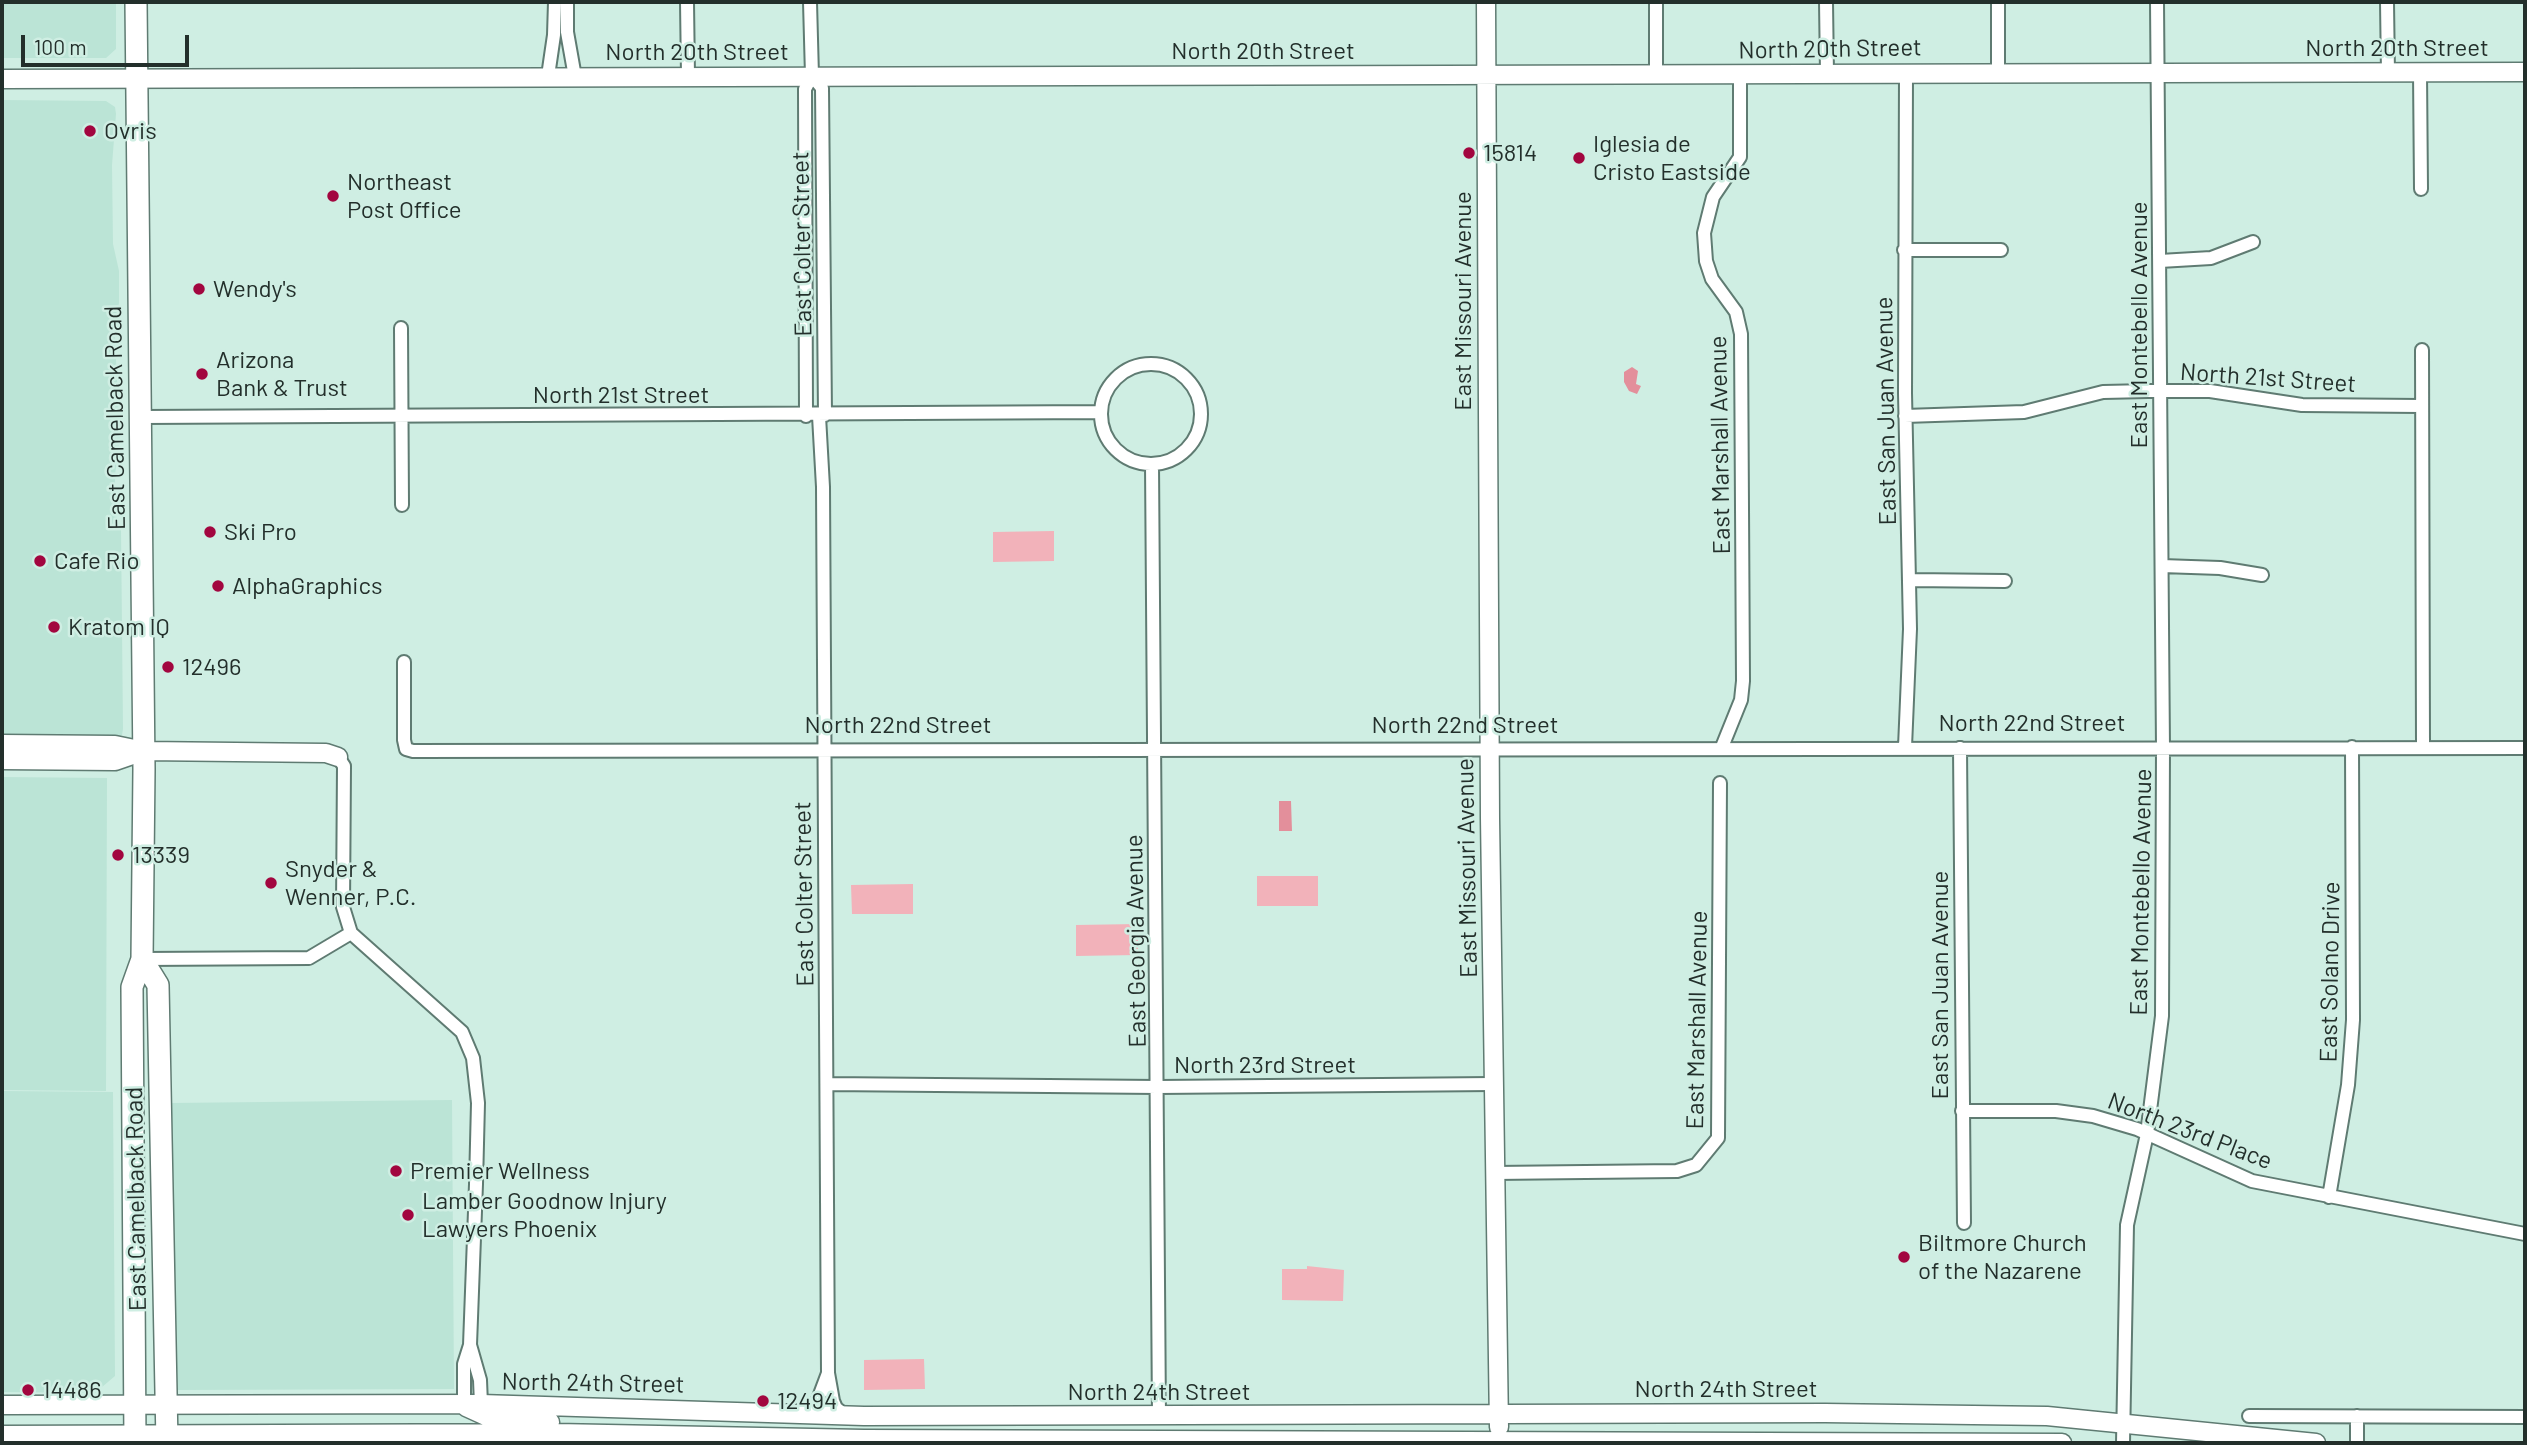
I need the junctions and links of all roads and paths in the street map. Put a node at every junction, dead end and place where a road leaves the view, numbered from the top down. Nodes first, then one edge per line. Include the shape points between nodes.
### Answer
1 (136, 2) edge
2 (555, 2) edge
3 (567, 2) edge
4 (687, 2) edge
5 (810, 2) edge
6 (1486, 2) edge
7 (1656, 2) edge
8 (1826, 2) edge
9 (1998, 2) edge
10 (2157, 2) edge
11 (2387, 2) edge
12 (1998, 72) junction
13 (2158, 72) junction
14 (2420, 72) junction
15 (2525, 72) edge
16 (1906, 73) junction
17 (1656, 74) junction
18 (1827, 74) junction
19 (2388, 74) junction
20 (1486, 75) junction
21 (1740, 75) junction
22 (548, 76) junction
23 (575, 76) junction
24 (688, 76) junction
25 (812, 76) junction
26 (2, 79) edge
27 (137, 79) junction
28 (2421, 189) dead end
29 (2253, 242) dead end
30 (1904, 250) junction
31 (2001, 250) dead end
32 (2160, 261) junction
33 (401, 328) dead end
34 (2423, 350) dead end
35 (2161, 391) junction
36 (2421, 406) junction
37 (1101, 412) junction
38 (401, 416) junction
39 (816, 416) junction
40 (1905, 416) junction
41 (142, 417) junction
42 (1152, 464) junction
43 (402, 505) dead end
44 (2162, 566) junction
45 (2262, 575) dead end
46 (1910, 580) junction
47 (2006, 581) dead end
48 (404, 662) dead end
49 (2, 744) edge
50 (1722, 747) junction
51 (1905, 747) junction
52 (2163, 747) junction
53 (2352, 747) junction
54 (2423, 747) junction
55 (1155, 748) junction
56 (1960, 748) junction
57 (2525, 748) edge
58 (824, 750) junction
59 (1490, 750) junction
60 (144, 751) junction
61 (22, 752) junction
62 (338, 757) joint
63 (2, 760) edge
64 (1720, 783) dead end
65 (351, 933) junction
66 (142, 959) junction
67 (827, 1084) junction
68 (1493, 1084) junction
69 (1158, 1087) junction
70 (1962, 1111) junction
71 (2147, 1134) junction
72 (1494, 1174) junction
73 (2329, 1197) junction
74 (1964, 1223) dead end
75 (2525, 1234) edge
76 (828, 1373) junction
77 (2, 1405) edge
78 (137, 1407) junction
79 (166, 1407) junction
80 (473, 1407) junction
81 (689, 1410) junction
82 (1846, 1413) junction
83 (807, 1414) junction
84 (1499, 1415) junction
85 (847, 1416) junction
86 (2249, 1416) dead end
87 (2357, 1416) junction
88 (1159, 1417) junction
89 (2525, 1417) edge
90 (2124, 1422) junction
91 (2, 1435) edge
92 (411, 1436) junction
93 (689, 1439) edge
94 (135, 1440) edge
95 (167, 1440) edge
96 (1846, 1441) junction
97 (1406, 1442) edge
98 (1499, 1442) edge
99 (2062, 1443) edge
100 (2123, 1443) edge
101 (2316, 1443) edge
102 (2357, 1443) edge

1 - 27 main road, East Camelback Road
2 - 22 street
3 - 23 street
4 - 24 street
5 - 25 street, East Colter Street
6 - 20 main road, East Missouri Avenue
7 - 17 street
8 - 18 street
9 - 12 street
10 - 13 street, East Montebello Avenue
11 - 19 street
12 - 13 main road, North 20th Street
12 - 16 main road, North 20th Street
13 - 19 main road, North 20th Street
13 - 32 street, East Montebello Avenue
14 - 15 main road, North 20th Street
14 - 19 main road, North 20th Street
14 - 28 street
16 - 18 main road, North 20th Street
16 - 30 street, East San Juan Avenue
17 - 20 main road, North 20th Street
17 - 21 main road, North 20th Street
18 - 21 main road, North 20th Street
20 - 25 main road, North 20th Street
20 - 59 main road, East Missouri Avenue
21 - 50 street, East Marshall Avenue via 1740,157 1713,197 1704,233 1712,279 1736,312 1741,334 1743,681 1741,700
22 - 23 main road, North 20th Street
22 - 27 main road, North 20th Street
23 - 24 main road, North 20th Street
24 - 25 main road, North 20th Street
25 - 39 street, East Colter Street via 805,89
25 - 39 street, East Colter Street via 822,88
26 - 27 main road, North 20th Street
27 - 41 main road, East Camelback Road
29 - 32 street via 2211,258
30 - 31 street
30 - 40 street, East San Juan Avenue
32 - 35 street, East Montebello Avenue
33 - 38 street
34 - 36 street
35 - 36 street, North 21st Street via 2210,391 2302,405
35 - 40 street, North 21st Street via 2103,392 2024,412
35 - 44 street, East Montebello Avenue
36 - 54 street
37 - 39 street, North 21st Street
37 - 42 street via 1110,443 1136,462
37 - 42 street via 1113,382 1133,368 1158,364 1187,378 1201,408 1194,440 1183,453
38 - 39 street, North 21st Street
38 - 41 street, North 21st Street
38 - 43 street
39 - 58 street, East Colter Street via 823,480
40 - 46 street, East San Juan Avenue
41 - 60 main road, East Camelback Road
42 - 55 street, East Georgia Avenue
44 - 45 street
44 - 52 street, East Montebello Avenue
46 - 47 street
46 - 51 street, East San Juan Avenue
48 - 58 street, North 22nd Street via 406,749
49 - 61 main road
50 - 51 street, North 22nd Street
50 - 59 street, North 22nd Street
51 - 56 street, North 22nd Street
52 - 53 street, North 22nd Street
52 - 56 street, North 22nd Street
52 - 71 street, East Montebello Avenue via 2162,1016
53 - 54 street, North 22nd Street
53 - 73 street, East Solano Drive via 2353,1020 2348,1085
54 - 57 street, North 22nd Street
55 - 58 street, North 22nd Street
55 - 59 street, North 22nd Street
55 - 69 street, East Georgia Avenue
56 - 70 street, East San Juan Avenue
58 - 67 street, East Colter Street
59 - 68 main road, East Missouri Avenue
60 - 61 main road via 115,761
60 - 62 main road via 326,753
60 - 66 main road, East Camelback Road
61 - 63 main road
62 - 65 street via 344,766 343,907
64 - 72 street, East Marshall Avenue via 1718,1138 1696,1165 1669,1172
65 - 66 street via 309,958
65 - 80 street via 462,1032 472,1058 478,1107 470,1345 464,1363
66 - 78 main road, East Camelback Road via 132,987
66 - 79 main road, East Camelback Road via 158,985
67 - 69 street, North 23rd Street
67 - 76 street, East Colter Street
68 - 69 street, North 23rd Street
68 - 72 main road, East Missouri Avenue
69 - 88 street, East Georgia Avenue
70 - 71 street, North 23rd Place via 2076,1113 2109,1119
70 - 74 street, East San Juan Avenue
71 - 73 street, North 23rd Place via 2252,1181
71 - 90 street, East Montebello Avenue via 2127,1225
72 - 84 main road, East Missouri Avenue
73 - 75 street, North 23rd Place
76 - 83 street, East Colter Street via 816,1405
76 - 85 street, East Colter Street via 836,1408
77 - 78 main road, North 24th Street
78 - 79 main road, North 24th Street
78 - 94 main road, East Camelback Road
79 - 80 main road, North 24th Street
79 - 95 main road, East Camelback Road
80 - 81 main road, North 24th Street
80 - 92 main road via 456,1421 425,1424
80 - 93 main road via 506,1420 667,1427
81 - 83 main road, North 24th Street
81 - 93 street
82 - 84 main road, North 24th Street
82 - 90 main road, North 24th Street via 2059,1416
82 - 96 main road
83 - 85 main road, North 24th Street
84 - 88 main road, North 24th Street
84 - 98 main road, East Missouri Avenue
85 - 88 main road, North 24th Street
86 - 87 street
87 - 89 street
87 - 102 street
90 - 100 street, East Montebello Avenue
90 - 101 main road, North 24th Street
91 - 94 main road, North 24th Street
92 - 93 main road, North 24th Street
92 - 95 main road, North 24th Street
93 - 97 main road, North 24th Street
94 - 95 main road, North 24th Street
96 - 98 main road, North 24th Street
96 - 99 main road, North 24th Street
97 - 98 main road, North 24th Street

